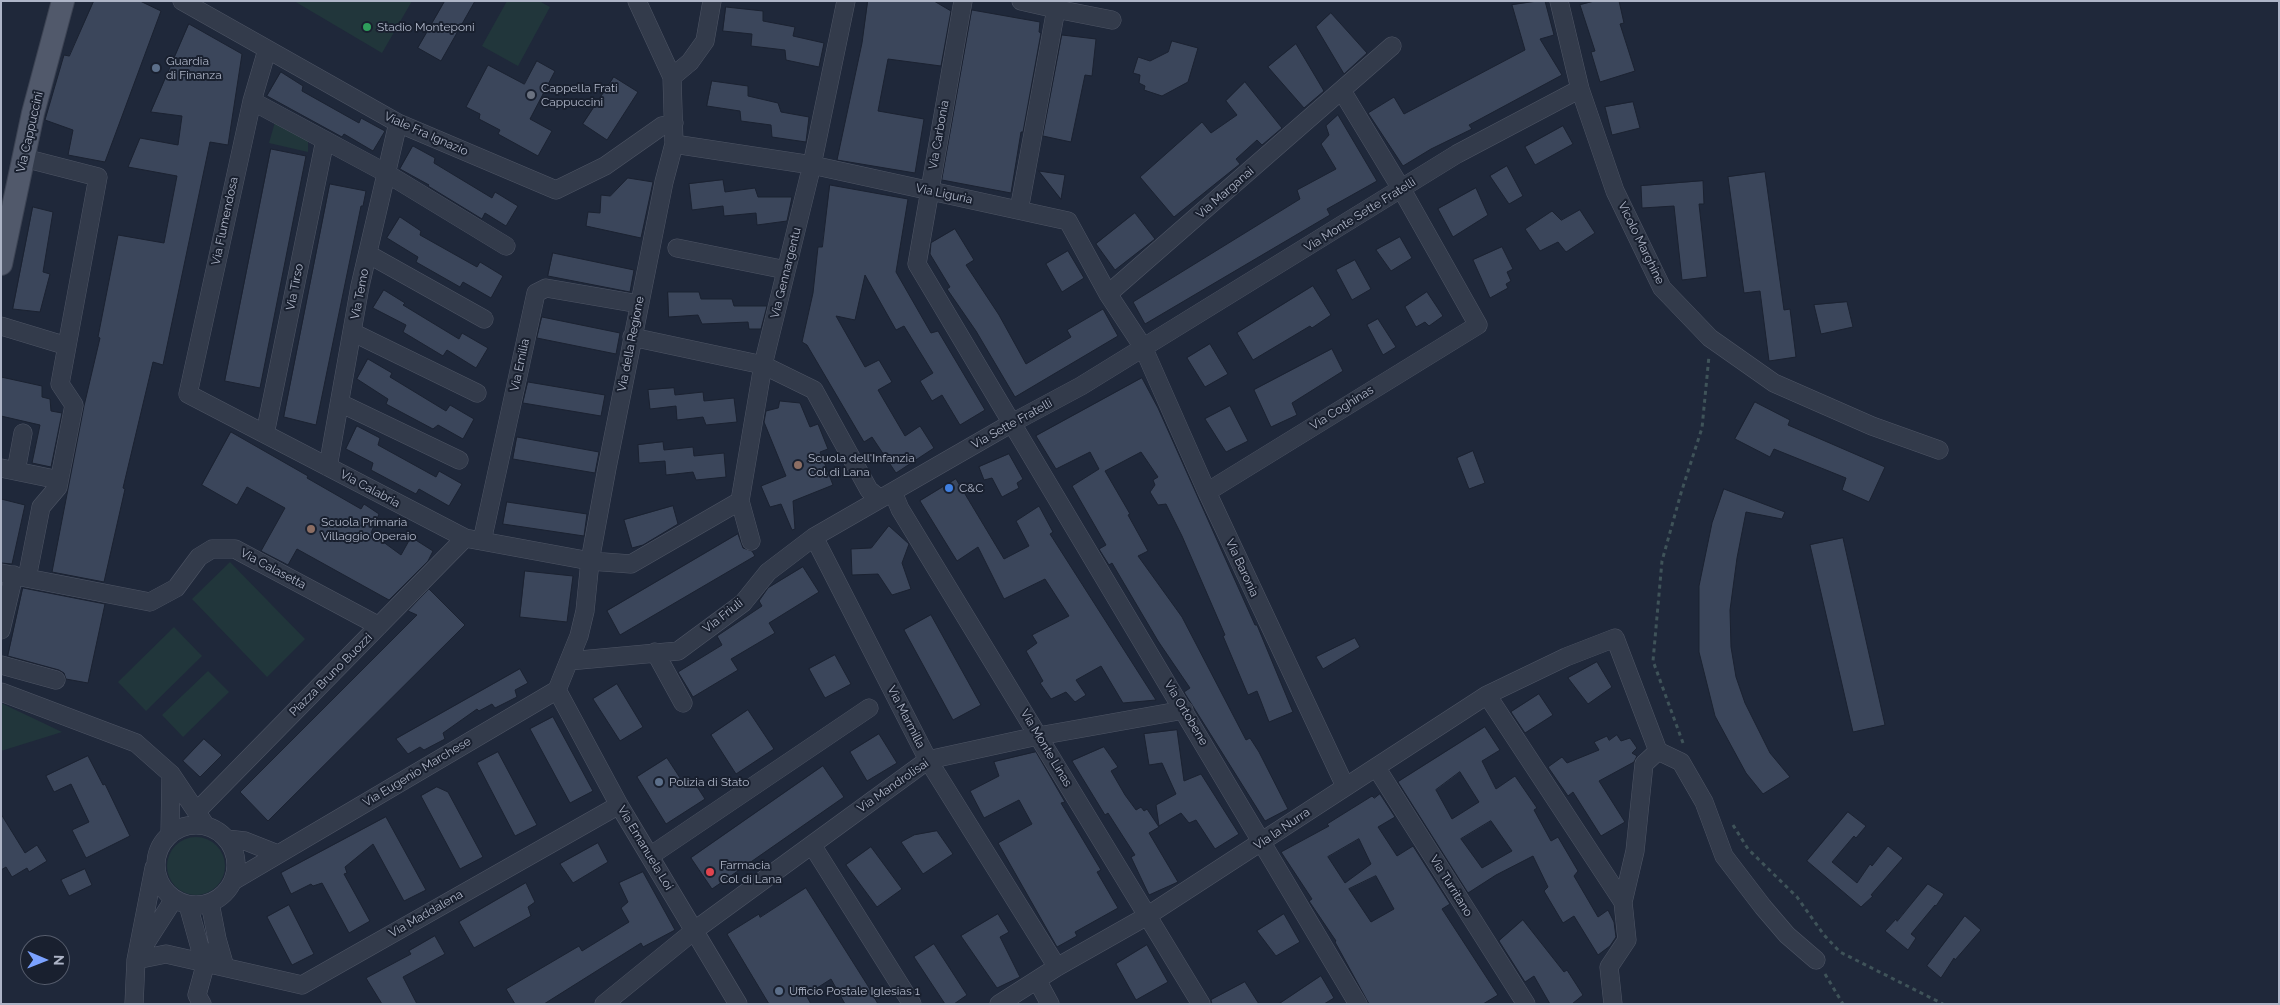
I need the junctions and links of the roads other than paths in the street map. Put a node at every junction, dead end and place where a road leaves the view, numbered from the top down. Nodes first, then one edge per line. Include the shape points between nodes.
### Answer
1 (63, 1) edge
2 (182, 1) edge
3 (637, 1) edge
4 (712, 1) edge
5 (846, 1) edge
6 (963, 1) edge
7 (1021, 1) edge
8 (1559, 1) edge
9 (1056, 8) junction
10 (1112, 20) dead end
11 (1392, 46) dead end
12 (267, 50) junction
13 (672, 77) junction
14 (1580, 89) junction
15 (1342, 91) junction
16 (252, 101) junction
17 (398, 123) junction
18 (674, 123) junction
19 (325, 140) junction
20 (674, 144) junction
21 (24, 158) junction
22 (812, 165) junction
23 (386, 173) junction
24 (1402, 190) junction
25 (930, 191) junction
26 (1019, 210) junction
27 (506, 246) dead end
28 (677, 248) dead end
29 (368, 254) junction
30 (1, 264) edge
31 (786, 270) junction
32 (1108, 294) junction
33 (639, 304) junction
34 (484, 319) dead end
35 (1, 326) edge
36 (352, 332) junction
37 (632, 337) junction
38 (67, 346) junction
39 (1143, 347) junction
40 (763, 365) junction
41 (188, 394) joint
42 (477, 394) dead end
43 (340, 403) junction
44 (1012, 423) junction
45 (23, 433) dead end
46 (265, 434) junction
47 (1939, 450) dead end
48 (459, 460) dead end
49 (328, 467) junction
50 (8, 470) edge
51 (59, 480) junction
52 (1207, 492) junction
53 (886, 495) junction
54 (740, 502) junction
55 (814, 537) junction
56 (474, 540) junction
57 (751, 541) dead end
58 (590, 561) junction
59 (14, 575) edge
60 (379, 626) junction
61 (1, 630) edge
62 (655, 652) junction
63 (569, 660) junction
64 (1, 665) edge
65 (56, 680) dead end
66 (557, 690) junction
67 (1, 692) edge
68 (1487, 694) junction
69 (683, 703) dead end
70 (869, 708) dead end
71 (1184, 710) junction
72 (1040, 736) junction
73 (1658, 751) junction
74 (928, 760) junction
75 (1376, 767) junction
76 (171, 774) junction
77 (1345, 786) junction
78 (619, 804) junction
79 (201, 818) junction
80 (170, 834) junction
81 (227, 839) junction
82 (1262, 843) junction
83 (812, 845) junction
84 (278, 854) junction
85 (650, 856) junction
86 (156, 860) junction
87 (233, 881) junction
88 (181, 902) junction
89 (1623, 902) junction
90 (210, 903) junction
91 (1147, 916) junction
92 (695, 930) junction
93 (136, 960) junction
94 (1816, 960) dead end
95 (206, 962) junction
96 (225, 967) junction
97 (1057, 968) junction
98 (1037, 980) junction
99 (134, 1004) edge
100 (202, 1004) edge
101 (604, 1004) edge
102 (738, 1004) edge
103 (912, 1004) edge
104 (999, 1004) edge
105 (1050, 1004) edge
106 (1201, 1004) edge
107 (1358, 1004) edge
108 (1526, 1004) edge
109 (1613, 1004) edge

1 - 21 main road, Via Cappuccini
2 - 12 street, Viale Fra Ignazio
3 - 13 street, Via della Regione
4 - 13 street via 705,41 690,62
5 - 22 street, Via Gennargentu
6 - 25 street, Via Carbonia
7 - 9 street
8 - 14 street, Vicolo Marghine
9 - 10 street
9 - 26 street
11 - 15 street, Via Marganai
12 - 16 street, Via Flumendosa
12 - 17 street, Viale Fra Ignazio
13 - 18 street, Via della Regione
14 - 24 street, Via Monte Sette Fratelli via 1457,154
14 - 47 street, Vicolo Marghine via 1615,191 1662,288 1710,338 1774,383 1872,426
15 - 24 street
15 - 32 street, Via Marganai
16 - 19 street
16 - 41 street, Via Flumendosa
17 - 18 street, Viale Fra Ignazio via 556,190 606,166 662,126
17 - 23 street, Via Temo
18 - 20 street, Via della Regione
19 - 23 street
19 - 46 street, Via Tirso
20 - 22 street, Via Liguria
20 - 33 street, Via della Regione
21 - 30 main road, Via Cappuccini
21 - 38 street via 98,177
22 - 25 street, Via Liguria
22 - 31 street, Via Gennargentu
23 - 27 street
23 - 29 street, Via Temo
24 - 39 street, Via Monte Sette Fratelli
24 - 52 street, Via Coghinas via 1478,325
25 - 26 street, Via Liguria
25 - 44 street, Via Carbonia via 917,264
26 - 32 street, Via Liguria via 1068,221
28 - 31 street
29 - 34 street
29 - 36 street, Via Temo
31 - 40 street, Via Gennargentu
32 - 39 street, Via Liguria
33 - 37 street, Via della Regione
33 - 56 street, Via Emilia via 546,288 536,293
35 - 38 street
36 - 42 street
36 - 43 street, Via Temo
37 - 40 street
37 - 58 street, Via della Regione
38 - 51 street via 60,384 74,405
39 - 44 street, Via Sette Fratelli via 1081,386
39 - 52 street, Via Baronia
40 - 53 street via 814,390 869,490
40 - 54 street, Via Gennargentu
41 - 46 street, Via Calabria
43 - 48 street
43 - 49 street, Via Temo
44 - 53 street, Via Sette Fratelli
44 - 71 street, Via Ortobene
45 - 50 street
46 - 49 street, Via Calabria
49 - 56 street, Via Calabria
50 - 51 street
51 - 59 street via 41,507
52 - 77 street, Via Baronia
53 - 55 street, Via Friuli
53 - 72 street, Via Monte Linas via 900,509
54 - 57 street
54 - 58 street, Via Calabria via 631,564
55 - 62 street, Via Friuli via 768,572 743,603 678,651
55 - 74 street, Via Marmilla
56 - 58 street, Via Calabria
56 - 60 street, Piazza Bruno Buozzi
58 - 63 street, Via della Regione via 585,611
59 - 60 street, Via Calasetta via 150,602 176,588 199,557 212,549 235,549
59 - 61 street
60 - 79 street, Piazza Bruno Buozzi
62 - 63 street, Via Friuli
62 - 69 street
63 - 66 street, Via della Regione
64 - 65 street
66 - 78 street, Via Emanuela Loi
66 - 84 street, Via Eugenio Marchese
67 - 76 street via 136,743
68 - 73 street, Via la Nurra via 1615,638
68 - 75 street, Via la Nurra
68 - 89 street
70 - 85 street
71 - 72 street, Via Mandrolisai
71 - 82 street, Via Ortobene
72 - 74 street, Via Mandrolisai
72 - 91 street, Via Monte Linas
73 - 89 street via 1644,764 1635,851
73 - 94 street via 1681,762 1704,802 1724,856 1781,928
74 - 83 street, Via Mandrolisai
74 - 97 street, Via Marmilla
75 - 77 street, Via la Nurra
75 - 108 street, Via Turritano
76 - 79 street
76 - 80 street
77 - 82 street, Via la Nurra
78 - 85 street, Via Emanuela Loi
78 - 96 street, Via Maddalena via 302,985
79 - 80 street
79 - 81 street
80 - 86 street via 163,841
81 - 84 street via 245,840
81 - 87 street via 236,859
82 - 91 street, Via la Nurra
82 - 107 street, Via Ortobene
83 - 92 street, Via Mandrolisai
83 - 103 street
84 - 87 street, Via Eugenio Marchese
85 - 92 street, Via Emanuela Loi
86 - 88 street via 160,882
86 - 93 street
87 - 90 street via 220,898
88 - 90 street
88 - 93 street
88 - 96 street, Via Maddalena via 200,948
89 - 109 street via 1627,940 1609,967
90 - 96 street
91 - 97 street, Via la Nurra
91 - 106 street, Via Monte Linas
92 - 101 street, Via Mandrolisai
92 - 102 street, Via Emanuela Loi
93 - 95 street, Via Maddalena via 166,954
93 - 99 street
95 - 96 street, Via Maddalena
95 - 100 street via 197,995
97 - 98 street, Via la Nurra
98 - 104 street, Via la Nurra
98 - 105 street

